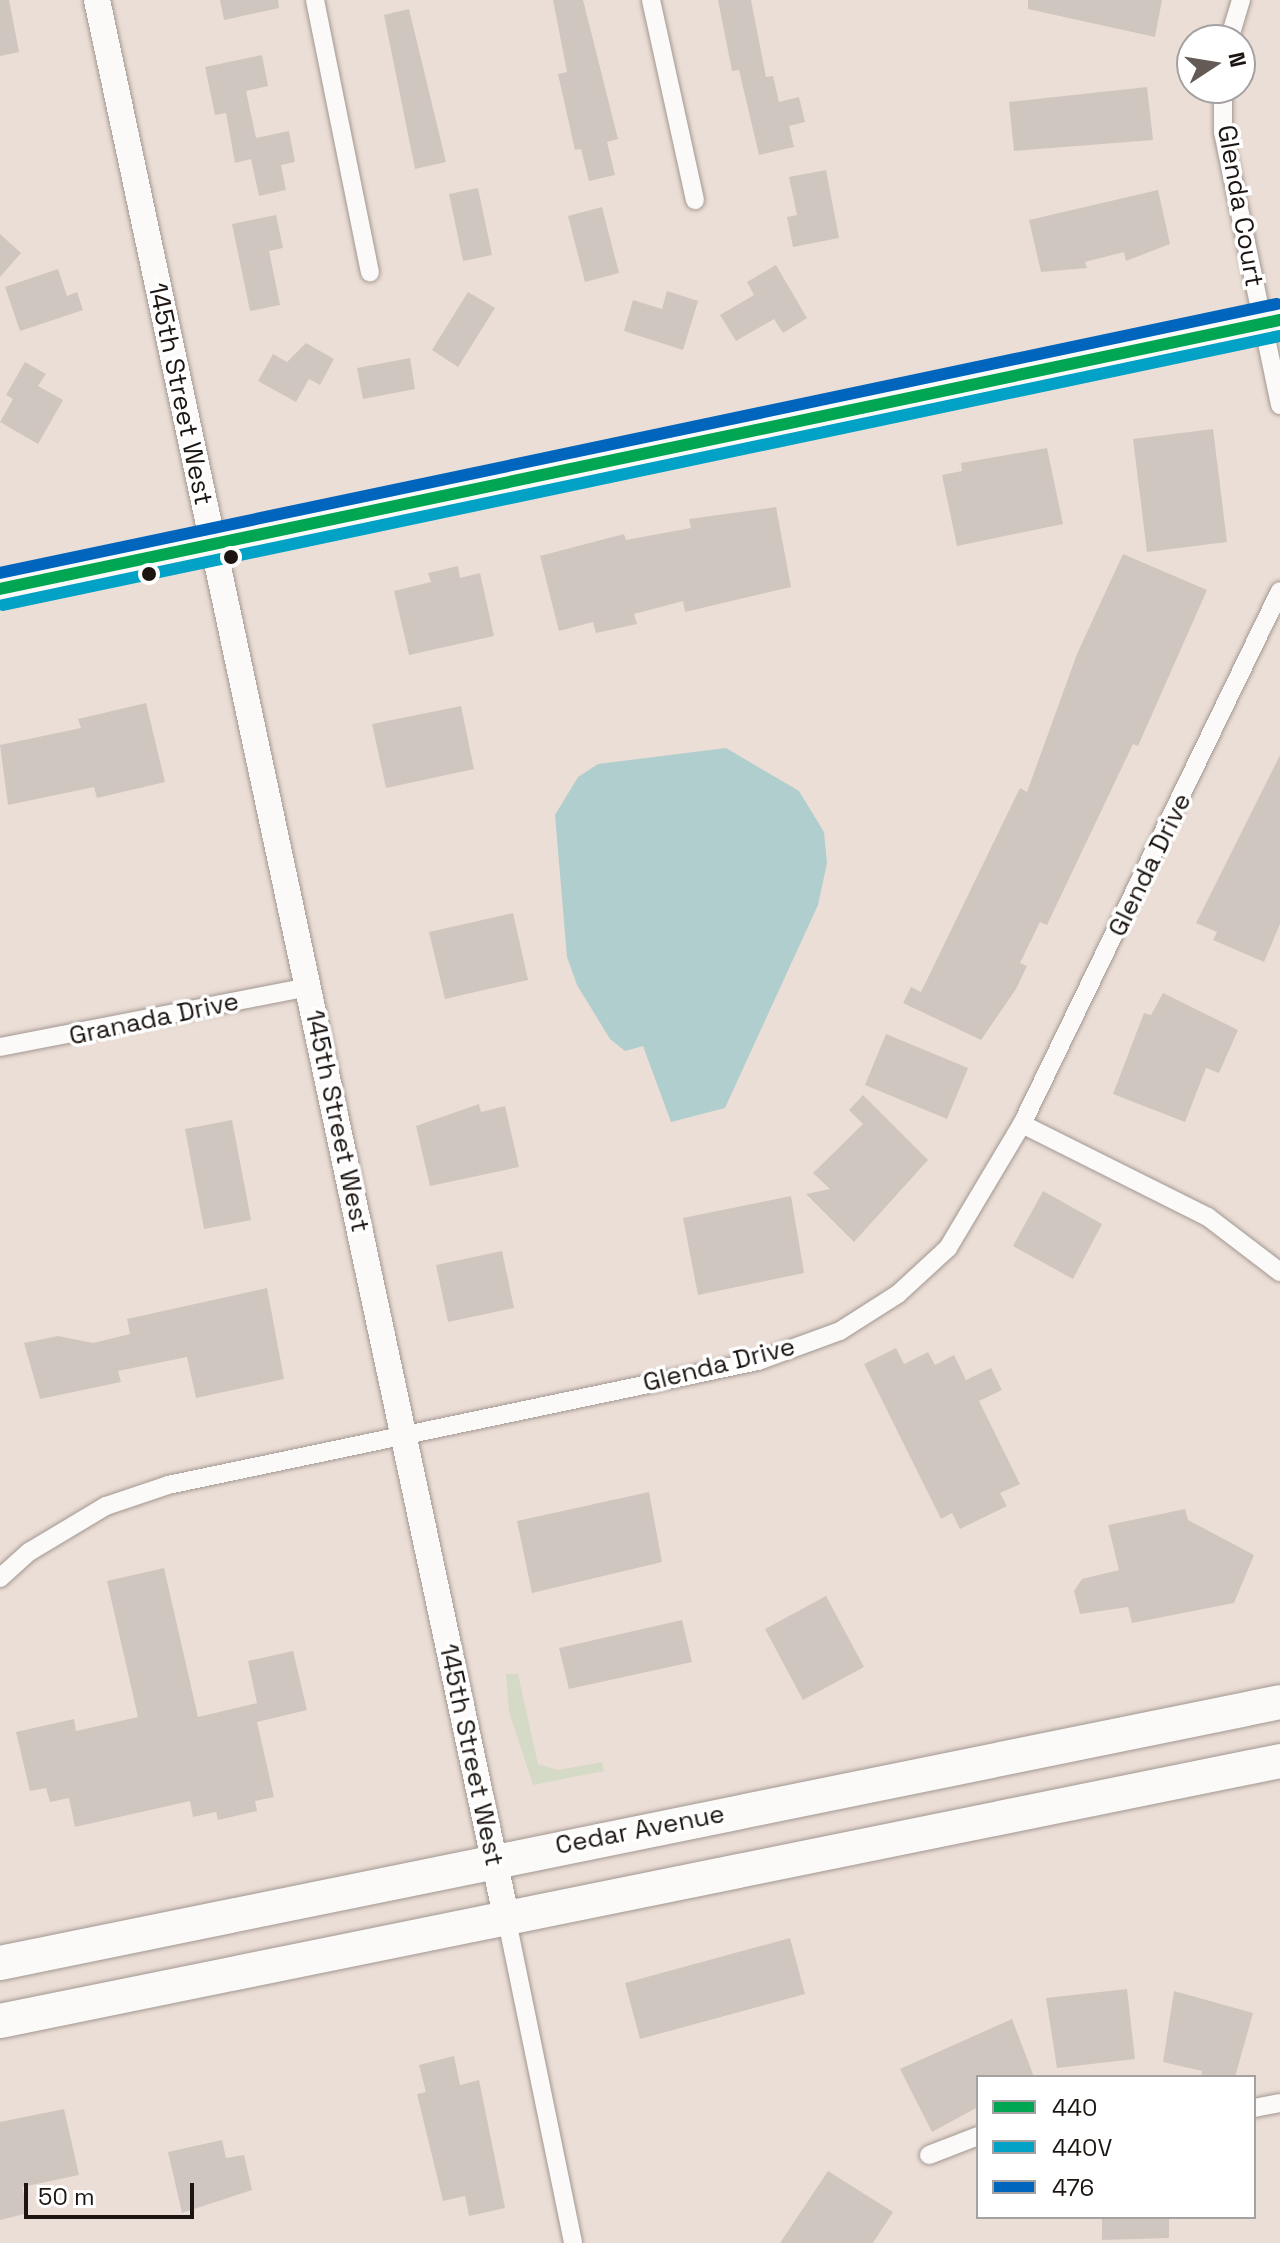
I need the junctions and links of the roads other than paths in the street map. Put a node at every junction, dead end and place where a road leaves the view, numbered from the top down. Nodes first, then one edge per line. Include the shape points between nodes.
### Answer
1 (97, 0) edge
2 (315, 0) edge
3 (651, 0) edge
4 (1241, 0) edge
5 (1234, 24) edge
6 (1223, 104) edge
7 (695, 200) dead end
8 (370, 273) dead end
9 (1271, 322) edge
10 (1280, 405) edge
11 (212, 545) junction
12 (0, 589) edge
13 (1280, 591) edge
14 (308, 987) junction
15 (0, 1047) edge
16 (1022, 1124) junction
17 (1280, 1272) edge
18 (404, 1435) junction
19 (0, 1578) edge
20 (1280, 1702) edge
21 (1280, 1761) edge
22 (493, 1859) junction
23 (506, 1916) junction
24 (0, 1963) edge
25 (0, 2021) edge
26 (1280, 2103) edge
27 (1256, 2108) edge
28 (976, 2137) edge
29 (929, 2155) dead end
30 (573, 2243) edge

1 - 11 street, 145th Street West
2 - 8 street
3 - 7 street
4 - 5 street
6 - 9 street, Glenda Court via 1223,132
9 - 10 street
9 - 11 street
11 - 12 street
11 - 14 street, 145th Street West
13 - 16 street, Glenda Drive
14 - 15 street, Granada Drive
14 - 18 street, 145th Street West
16 - 17 street via 1208,1217
16 - 18 street, Glenda Drive via 948,1248 898,1294 840,1331 758,1361
18 - 19 street, Glenda Drive via 168,1485 106,1506 29,1552
18 - 22 street, 145th Street West
20 - 22 highway, Cedar Avenue
21 - 23 highway
22 - 23 street, 145th Street West
22 - 24 highway, Cedar Avenue
23 - 25 highway
23 - 30 street, 145th Street West
26 - 27 street
28 - 29 street

